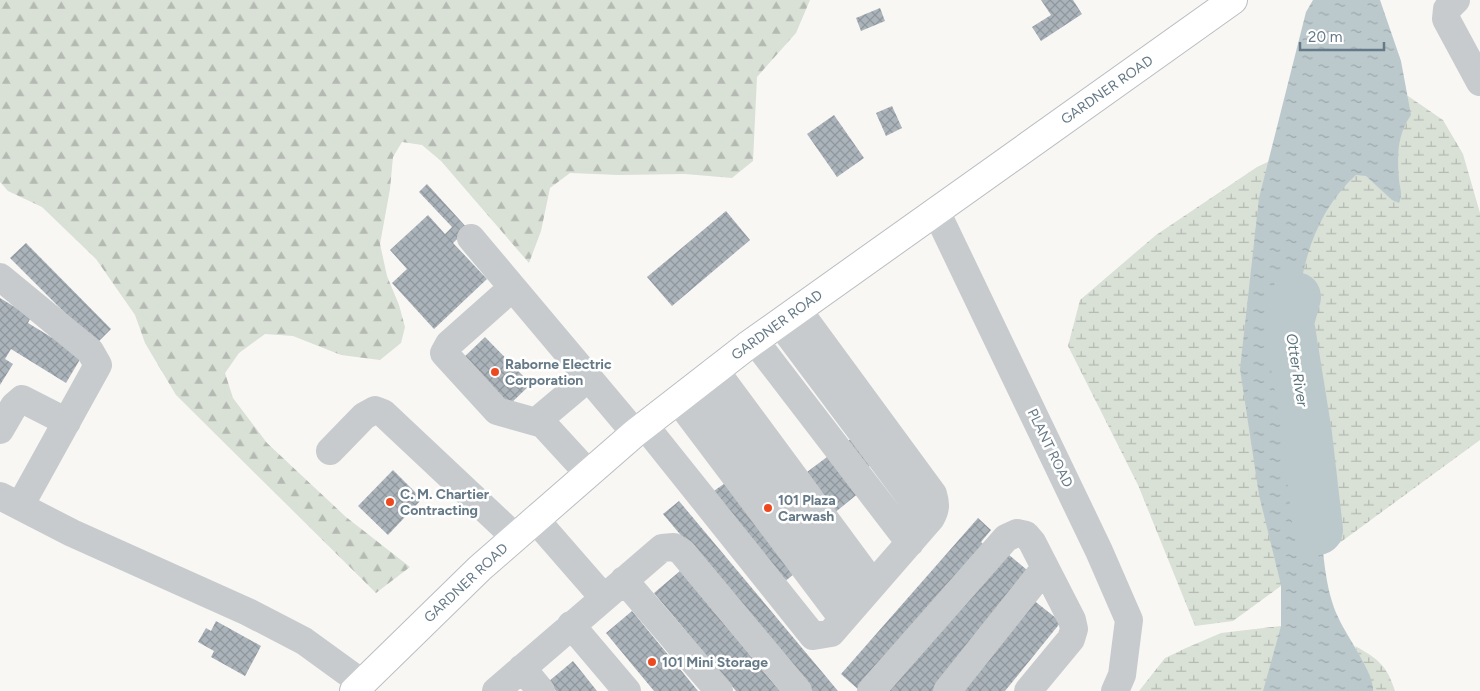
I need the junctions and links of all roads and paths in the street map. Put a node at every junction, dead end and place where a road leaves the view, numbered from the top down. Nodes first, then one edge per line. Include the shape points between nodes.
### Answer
1 (1233, 0) edge
2 (1456, 0) edge
3 (1480, 82) edge
4 (936, 211) junction
5 (471, 238) dead end
6 (0, 277) edge
7 (512, 288) junction
8 (775, 326) junction
9 (588, 378) junction
10 (696, 385) junction
11 (537, 421) junction
12 (67, 422) junction
13 (640, 429) junction
14 (0, 430) edge
15 (330, 451) dead end
16 (588, 472) junction
17 (10, 501) edge
18 (535, 519) junction
19 (919, 532) junction
20 (515, 537) junction
21 (1045, 568) junction
22 (624, 580) junction
23 (603, 597) junction
24 (858, 601) junction
25 (571, 625) junction
26 (522, 668) junction
27 (358, 687) edge
28 (496, 691) edge
29 (540, 691) edge
30 (627, 691) edge
31 (719, 691) edge
32 (798, 691) edge
33 (871, 691) edge
34 (947, 691) edge
35 (1028, 691) edge
36 (1115, 691) edge

1 - 4 main road, GARDNER ROAD
2 - 3 lane via 1447,9 1446,19
4 - 8 main road, GARDNER ROAD
4 - 36 lane, PLANT ROAD via 1129,620 1122,675
5 - 7 lane
6 - 12 lane via 96,359 96,372
7 - 9 lane
7 - 11 lane via 449,344 444,354 497,411
8 - 10 main road, GARDNER ROAD
8 - 19 lane
8 - 19 lane via 933,494 935,510
9 - 11 lane
9 - 13 lane
10 - 13 main road, GARDNER ROAD
10 - 24 lane
10 - 24 lane
11 - 16 lane via 548,428
12 - 14 lane via 22,399
12 - 17 lane
13 - 16 main road, GARDNER ROAD
13 - 24 lane via 813,636 831,633
15 - 20 lane via 364,416 375,410 382,413
16 - 18 main road, GARDNER ROAD
17 - 27 lane via 296,637
18 - 20 main road, GARDNER ROAD
18 - 23 lane
19 - 24 lane
20 - 27 main road, GARDNER ROAD
21 - 33 lane via 1026,536 1017,533 1006,538
21 - 34 lane
21 - 35 lane via 1074,629 1071,639
22 - 23 lane
22 - 31 lane
22 - 32 lane via 662,548 674,547 682,552
23 - 25 lane
25 - 26 lane
25 - 30 lane
26 - 28 lane
26 - 29 lane

